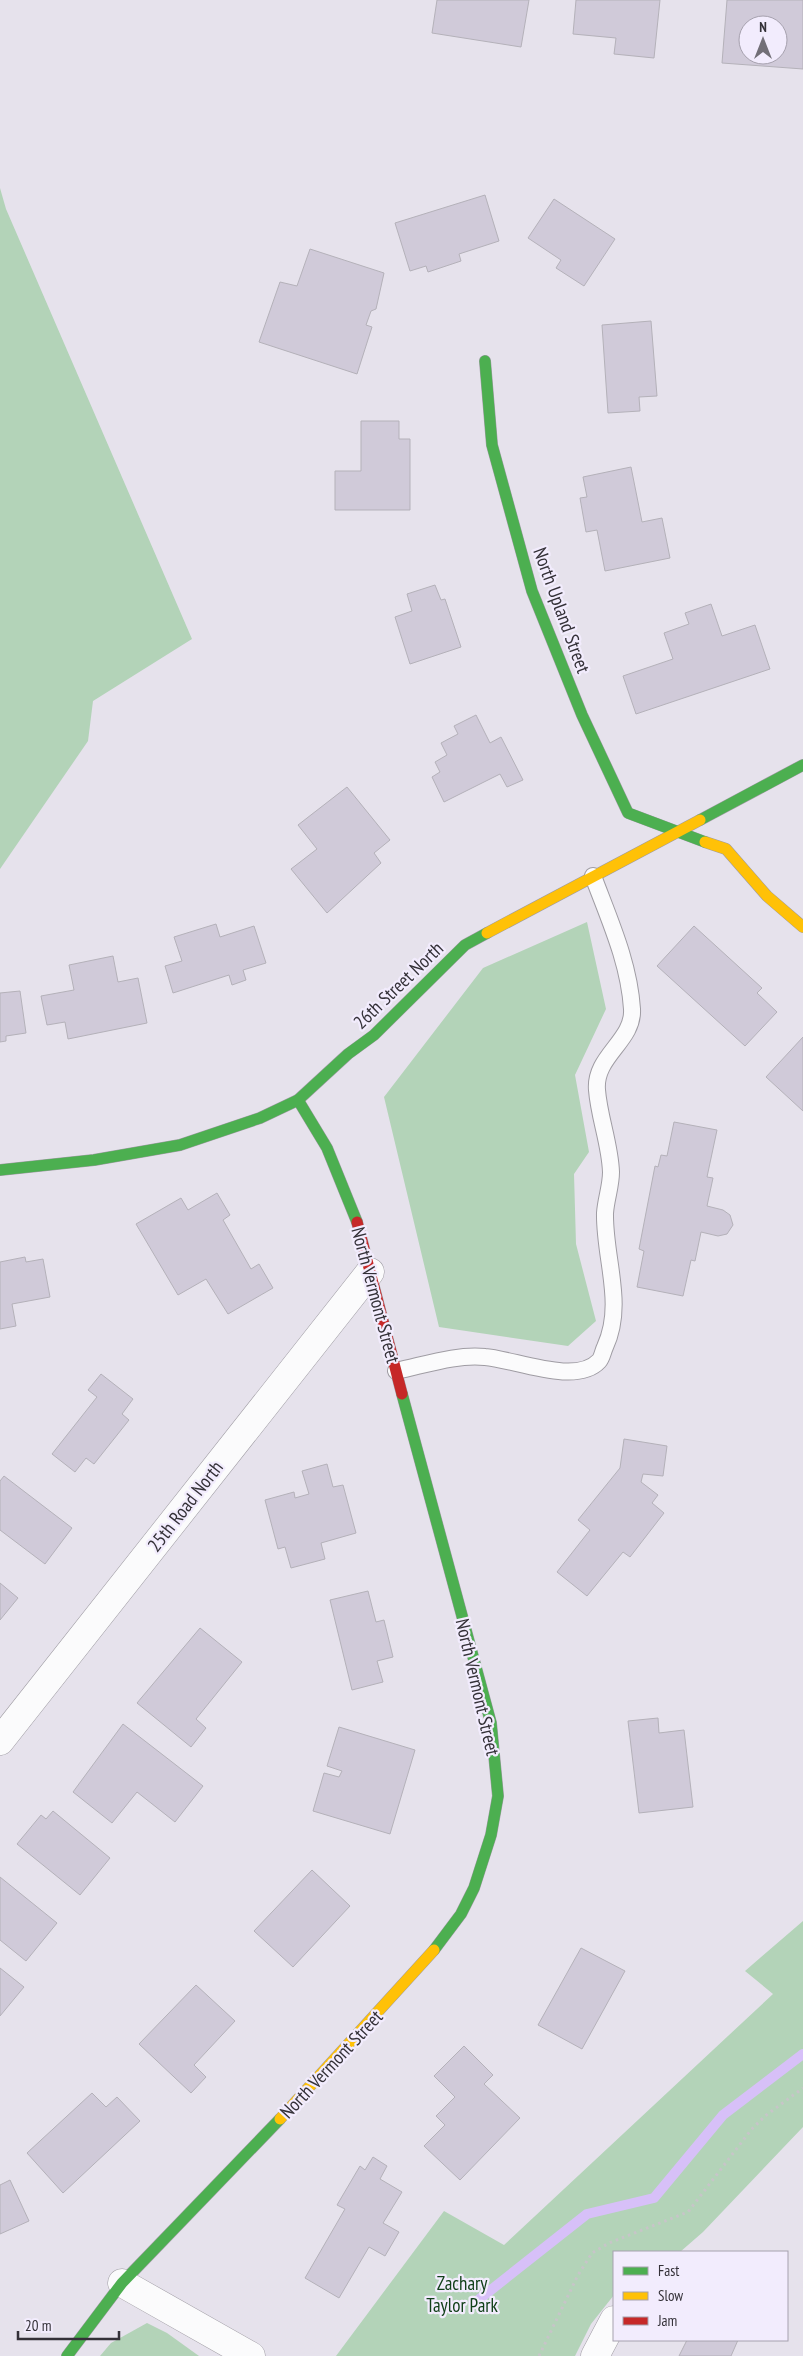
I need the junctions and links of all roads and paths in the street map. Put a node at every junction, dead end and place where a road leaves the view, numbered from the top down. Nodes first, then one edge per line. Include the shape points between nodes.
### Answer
1 (485, 361) dead end
2 (803, 765) edge
3 (674, 832) junction
4 (593, 876) junction
5 (803, 927) edge
6 (298, 1100) junction
7 (0, 1170) edge
8 (370, 1272) junction
9 (396, 1371) junction
10 (0, 1741) edge
11 (803, 2088) edge
12 (122, 2283) junction
13 (613, 2322) edge
14 (68, 2356) edge
15 (251, 2356) edge
16 (539, 2356) edge
17 (595, 2356) edge

1 - 3 street, North Upland Street via 492,445 532,591 582,715 628,813
2 - 3 street, 26th Street North
3 - 4 street, 26th Street North
3 - 5 street, North Upland Street via 726,848 767,896
4 - 6 street, 26th Street North via 464,945 374,1035
4 - 9 lane via 618,942 629,981 632,1013 625,1035 604,1060 596,1088 611,1172 605,1213 614,1295 612,1332 599,1361 584,1370 555,1370 486,1357 455,1358
6 - 7 street, 26th Street North via 260,1118 180,1145 94,1160
6 - 8 street, North Vermont Street via 327,1148 357,1222
8 - 9 street, North Vermont Street
8 - 10 street, 25th Road North
9 - 12 street, North Vermont Street via 490,1723 498,1796 484,1862 461,1914 426,1961
11 - 16 path via 751,2130 688,2212 609,2242 592,2253
12 - 14 street, North Vermont Street
12 - 15 street
13 - 17 street

